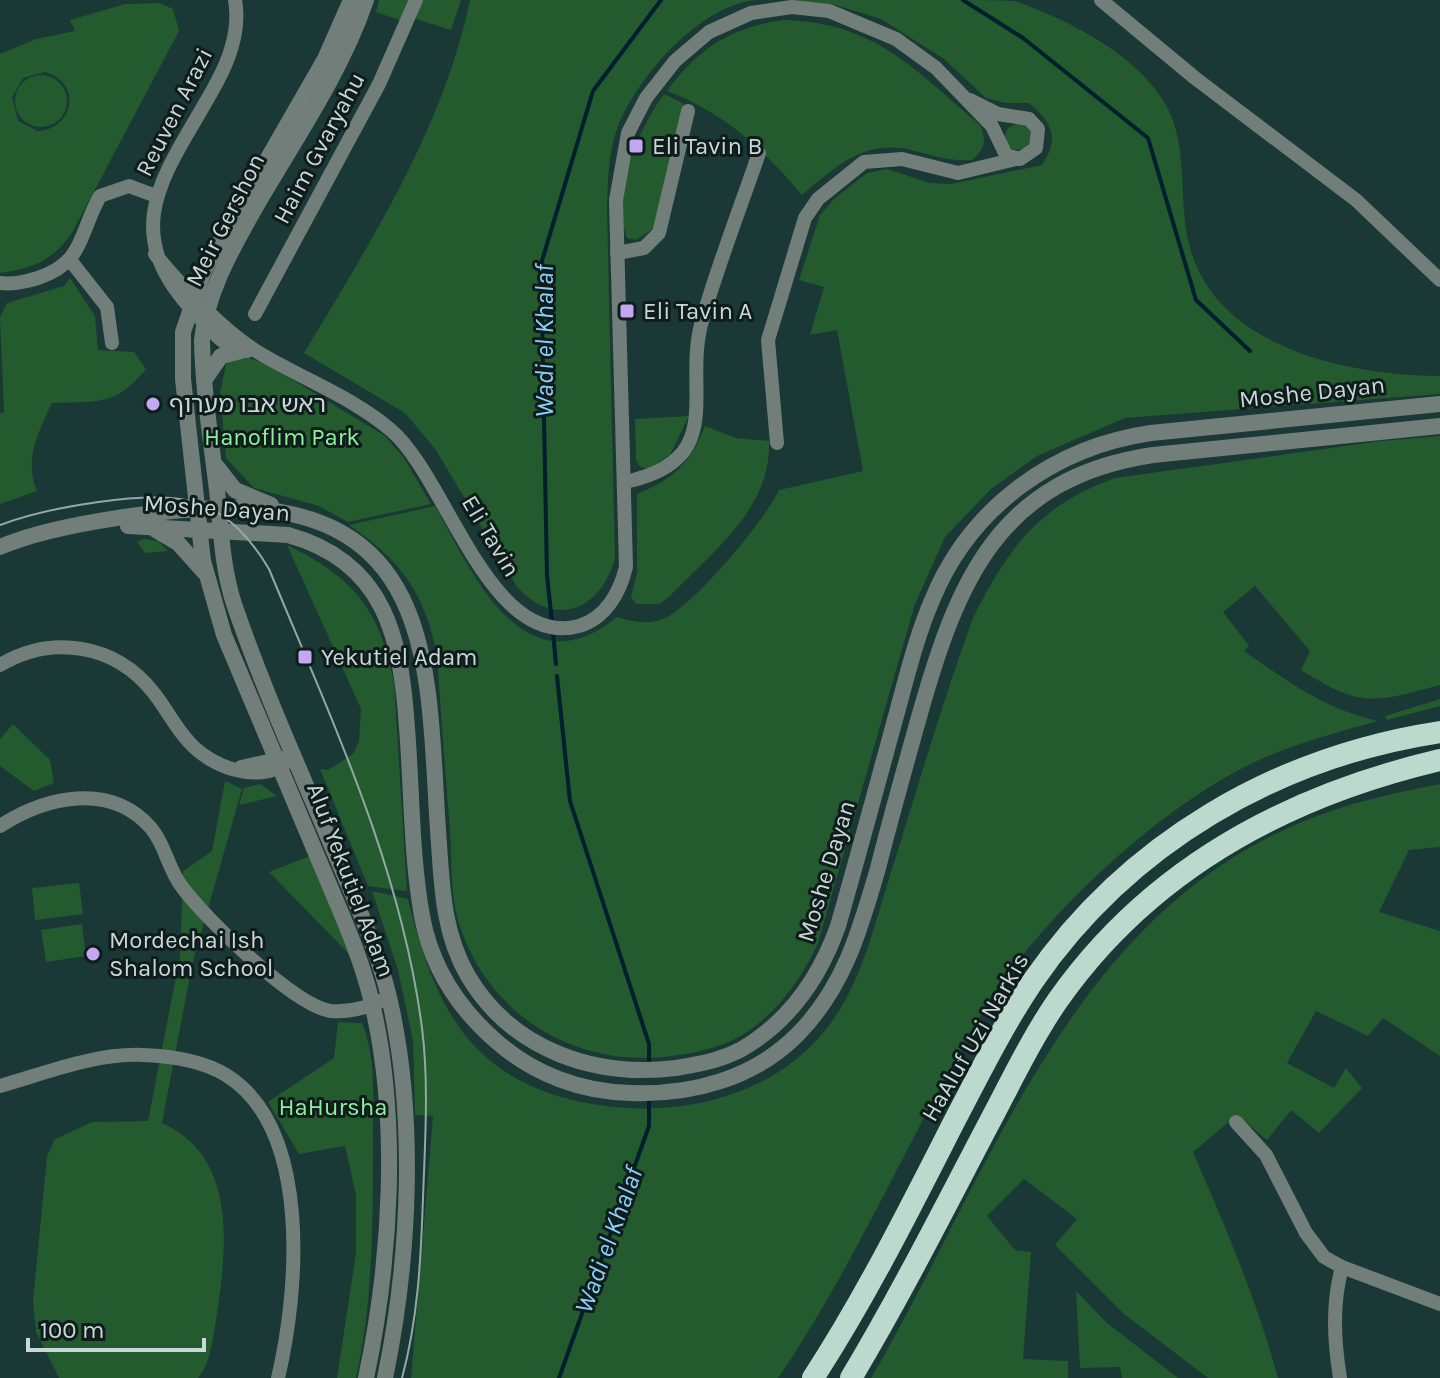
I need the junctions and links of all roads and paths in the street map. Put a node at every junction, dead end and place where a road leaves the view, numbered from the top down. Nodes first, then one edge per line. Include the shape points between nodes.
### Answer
1 (235, 0) edge
2 (351, 0) edge
3 (366, 0) edge
4 (416, 0) edge
5 (1101, 0) edge
6 (970, 100) junction
7 (688, 111) dead end
8 (1015, 116) junction
9 (997, 139) junction
10 (759, 153) dead end
11 (1020, 159) junction
12 (982, 167) junction
13 (156, 196) junction
14 (617, 253) junction
15 (70, 260) junction
16 (1440, 280) edge
17 (0, 283) edge
18 (191, 300) junction
19 (255, 314) dead end
20 (206, 315) junction
21 (112, 343) dead end
22 (250, 352) junction
23 (204, 381) junction
24 (1440, 404) edge
25 (1440, 426) edge
26 (777, 443) dead end
27 (214, 463) junction
28 (625, 482) junction
29 (196, 492) junction
30 (219, 508) junction
31 (296, 513) junction
32 (199, 518) junction
33 (91, 525) junction
34 (147, 526) junction
35 (220, 529) junction
36 (260, 531) junction
37 (0, 547) edge
38 (205, 572) junction
39 (0, 665) edge
40 (1440, 717) edge
41 (1440, 732) edge
42 (1334, 758) junction
43 (284, 760) junction
44 (1440, 760) edge
45 (1440, 766) edge
46 (1389, 772) junction
47 (0, 826) edge
48 (389, 997) junction
49 (371, 1002) junction
50 (0, 1086) edge
51 (1236, 1122) dead end
52 (1342, 1267) junction
53 (1440, 1304) edge
54 (835, 1343) junction
55 (278, 1378) edge
56 (366, 1378) edge
57 (385, 1378) edge
58 (807, 1378) edge
59 (813, 1378) edge
60 (851, 1378) edge
61 (1340, 1378) edge

1 - 13 street, Reuven Arazi via 234,36 224,68
2 - 18 street, Meir Gershon via 325,59 222,235
3 - 20 street, Meir Gershon via 337,66 236,244
4 - 19 street, Haim Gvaryahu via 379,84
5 - 16 street via 1356,200
6 - 8 street, Eli Tavin
6 - 9 street, Eli Tavin
6 - 14 street, Eli Tavin via 896,39 829,11 792,7 730,20 675,61 646,98 628,133 616,200
7 - 14 street via 659,233 644,248
8 - 9 street via 1002,122
8 - 11 street via 1029,119 1039,135 1032,154
9 - 11 street via 1006,155
9 - 12 street
10 - 28 street via 701,323 698,420 680,455 661,473
11 - 12 street
12 - 26 street via 958,173 902,159 864,162 811,207 768,340
13 - 15 street, Reuven Arazi via 129,186 100,196
13 - 18 street, Reuven Arazi via 151,229 155,254
14 - 28 street, Eli Tavin
15 - 17 street via 33,280
15 - 21 street via 107,307
18 - 20 street, Reuven Arazi
18 - 29 street, Meir Gershon via 181,365
20 - 22 street, Eli Tavin via 227,344
20 - 23 street, Meir Gershon
22 - 23 street via 221,356
22 - 28 street, Eli Tavin via 359,407 395,434 433,481 489,580 521,614 542,626 582,625 618,593 627,553
23 - 27 street, Meir Gershon
24 - 31 street, Moshe Dayan via 1107,441 1048,467 995,507 954,557 926,615 838,926 822,965 780,1020 749,1045 716,1060 668,1069 602,1068 565,1058 513,1026 474,986 445,914 426,673 414,618 401,591 368,553 323,523
25 - 36 street, Moshe Dayan via 1123,460 1060,486 1010,523 974,568 947,623 859,933 830,996 796,1036 746,1073 698,1088 644,1093 577,1086 534,1068 498,1044 456,999 422,919 404,676 393,626 374,594 339,559 301,538
27 - 30 street, Meir Gershon
27 - 31 street via 240,493
29 - 30 street
29 - 32 street, Meir Gershon
30 - 31 street, Moshe Dayan
30 - 32 street, Moshe Dayan
30 - 35 street, Meir Gershon
30 - 36 street
32 - 33 street, Moshe Dayan via 179,511
32 - 34 street, Moshe Dayan
32 - 35 street
32 - 38 street, Aluf Yekutiel Adam
33 - 34 street, Moshe Dayan
33 - 37 street, Moshe Dayan via 45,532
34 - 38 street via 178,543
35 - 36 street, Moshe Dayan
35 - 43 street, Aluf Yekutiel Adam via 234,604
38 - 43 street, Aluf Yekutiel Adam via 224,635
39 - 43 street via 53,646 100,652 138,675 199,752 229,765
40 - 42 highway
41 - 42 highway, HaAluf Uzi Narkis
42 - 54 highway, HaAluf Uzi Narkis via 1251,790 1180,832 1094,907 1033,982
43 - 48 street, Aluf Yekutiel Adam via 366,925
43 - 49 street, Aluf Yekutiel Adam
44 - 46 highway
45 - 46 highway
46 - 60 highway via 1287,810 1211,853 1126,921 1088,961 1058,1000
47 - 49 street via 52,801 94,799 122,807 152,829 179,883 206,915 276,979 315,1006
48 - 49 street
48 - 57 street, Aluf Yekutiel Adam via 403,1080 405,1158 398,1304
49 - 56 street, Aluf Yekutiel Adam via 385,1082 387,1158 380,1302
50 - 55 street via 92,1061 143,1055 202,1065 238,1083 271,1130 290,1192 293,1257
51 - 52 street via 1266,1155 1315,1247
52 - 53 street
52 - 61 street via 1334,1295
54 - 58 highway
54 - 59 highway, HaAluf Uzi Narkis

